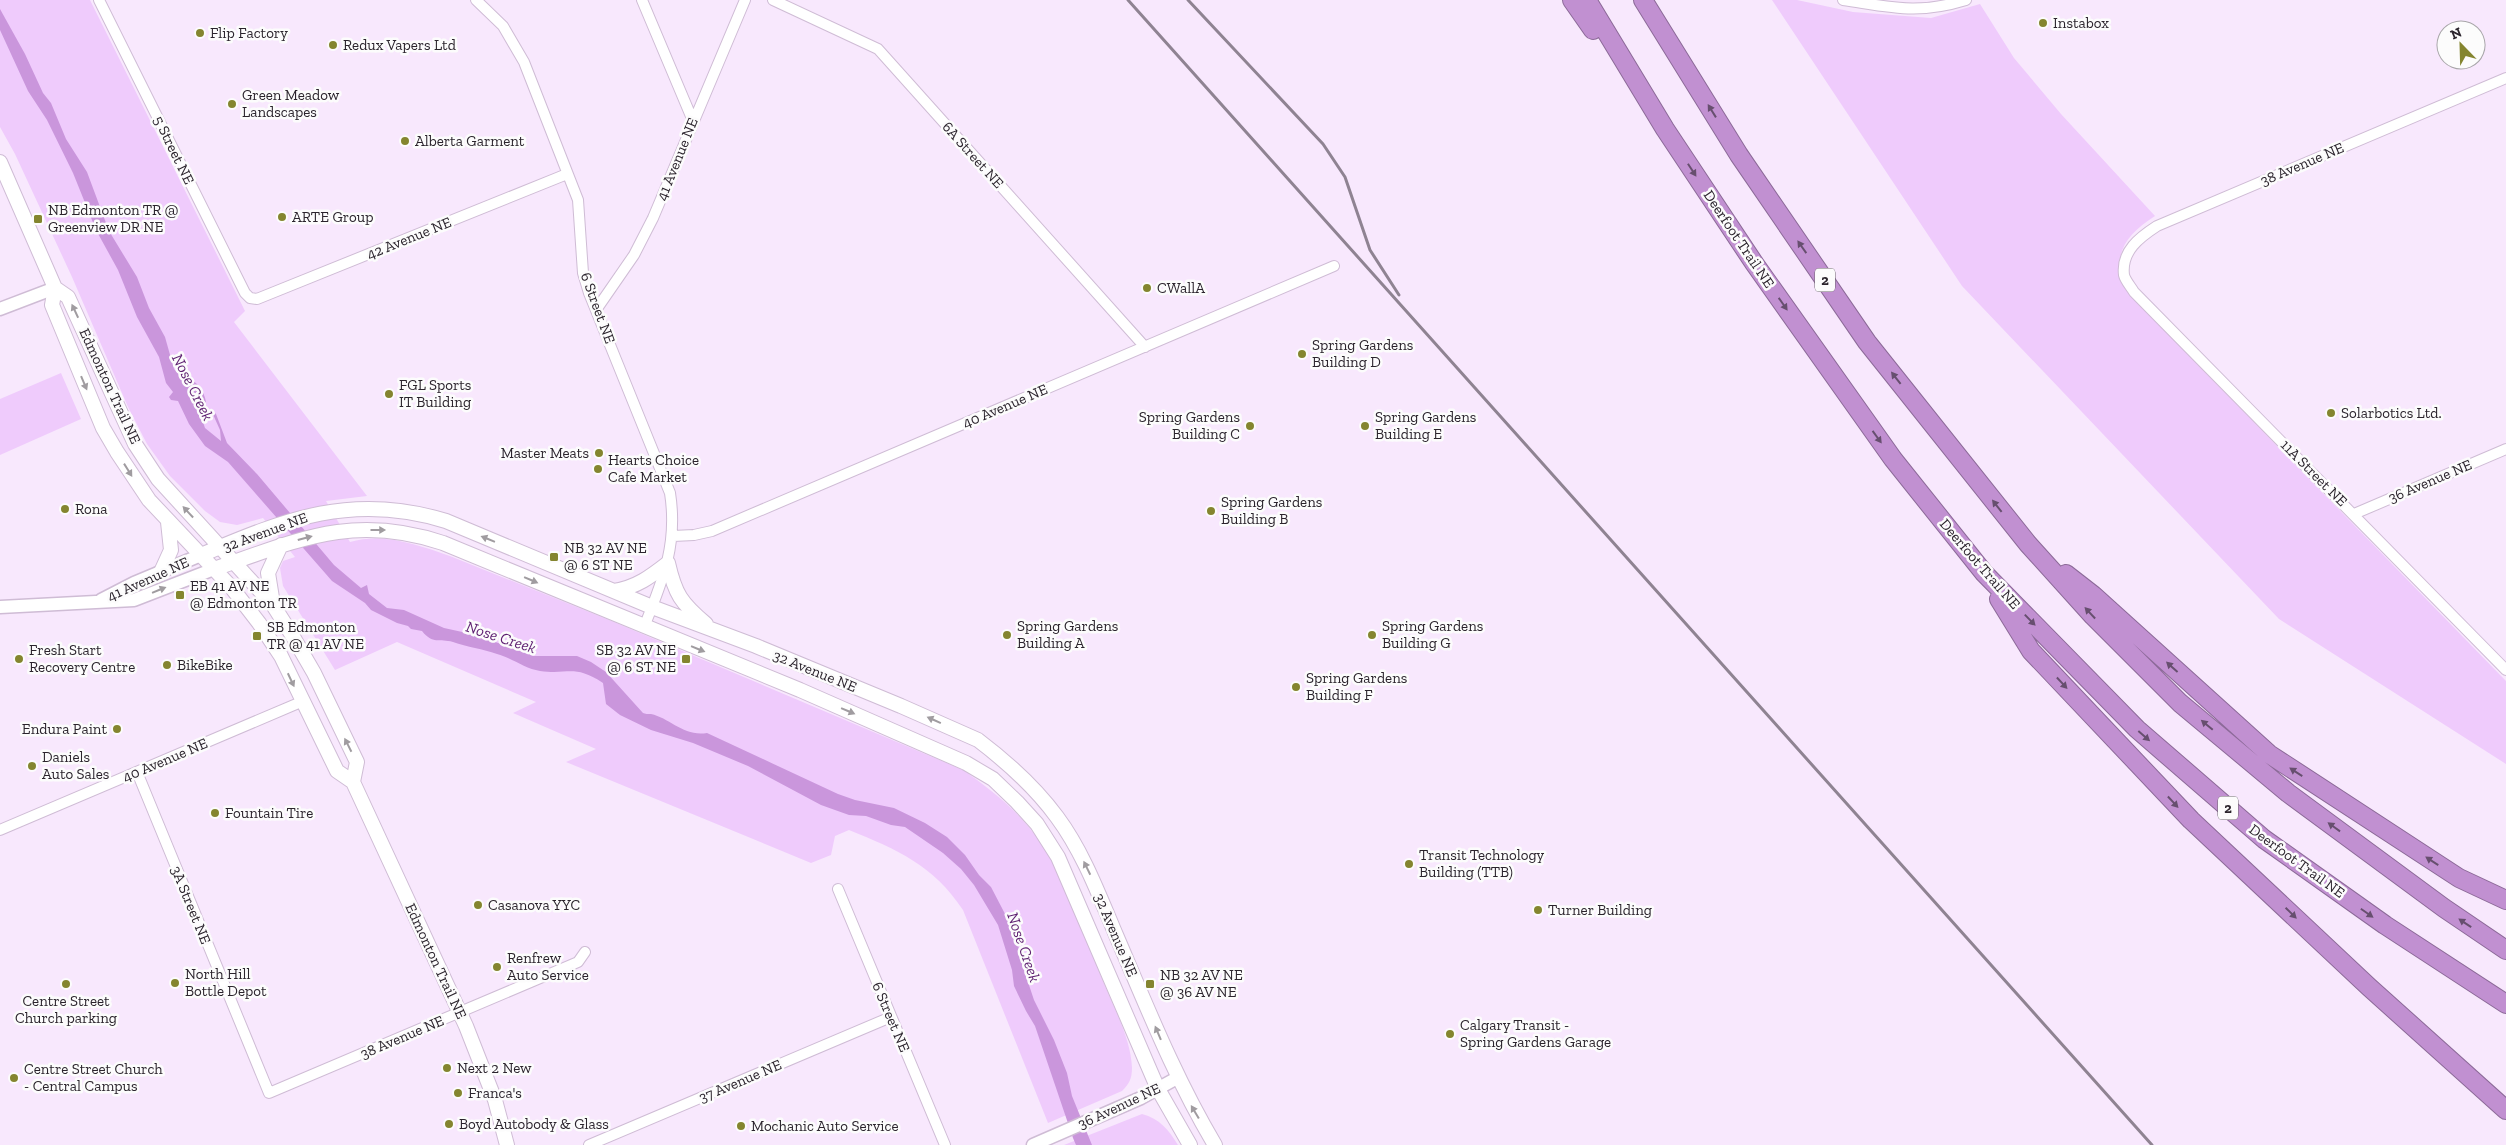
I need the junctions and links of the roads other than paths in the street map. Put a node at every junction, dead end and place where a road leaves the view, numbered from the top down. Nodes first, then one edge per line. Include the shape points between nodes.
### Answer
1 (99, 0) edge
2 (476, 0) edge
3 (642, 0) edge
4 (745, 0) edge
5 (772, 0) edge
6 (1572, 0) edge
7 (1588, 0) edge
8 (1643, 0) edge
9 (1843, 0) edge
10 (1966, 0) edge
11 (2506, 78) edge
12 (693, 121) junction
13 (1665, 129) junction
14 (0, 162) edge
15 (567, 174) junction
16 (1334, 266) dead end
17 (2124, 276) joint
18 (54, 288) junction
19 (250, 298) joint
20 (0, 310) edge
21 (596, 310) junction
22 (1145, 347) junction
23 (2506, 449) edge
24 (2354, 514) junction
25 (168, 522) junction
26 (673, 536) junction
27 (2028, 544) junction
28 (280, 545) junction
29 (222, 547) junction
30 (201, 555) junction
31 (236, 562) junction
32 (668, 563) junction
33 (214, 569) junction
34 (161, 572) junction
35 (1984, 573) junction
36 (614, 590) junction
37 (94, 603) junction
38 (273, 605) junction
39 (0, 607) edge
40 (652, 607) junction
41 (644, 627) junction
42 (714, 631) junction
43 (2506, 670) edge
44 (302, 702) junction
45 (137, 772) junction
46 (353, 782) junction
47 (0, 830) edge
48 (838, 889) dead end
49 (2506, 900) edge
50 (2506, 950) edge
51 (585, 952) dead end
52 (2369, 987) junction
53 (2506, 1004) edge
54 (459, 1012) junction
55 (891, 1017) junction
56 (1178, 1078) junction
57 (1158, 1089) junction
58 (269, 1093) joint
59 (2506, 1095) edge
60 (2506, 1110) edge
61 (507, 1145) edge
62 (589, 1145) edge
63 (945, 1145) edge
64 (1033, 1145) edge
65 (1190, 1145) edge
66 (1215, 1145) edge

1 - 19 street, 5 Street NE
2 - 15 street, 6 Street NE via 503,26 524,62
3 - 12 street
4 - 12 street, 41 Avenue NE
5 - 22 street, 6A Street NE via 878,49
6 - 13 highway
7 - 13 highway, Deerfoot Trail NE / 2
27 -> 8 highway, 2 via 1867,342 1739,155
9 - 10 street via 1912,10
11 - 17 street, 38 Avenue NE via 2156,226 2136,239 2127,255
12 - 21 street, 41 Avenue NE via 649,225 626,267
13 -> 35 highway, Deerfoot Trail NE / 2 via 1754,263 1876,435
14 - 18 main road, Edmonton Trail NE
15 - 19 street, 42 Avenue NE via 257,299
15 - 21 street, 6 Street NE via 578,200 583,273
16 - 22 street, 40 Avenue NE
17 - 24 street, 11A Street NE via 2134,292
18 - 20 street
18 -> 25 main road, Edmonton Trail NE via 52,305 103,428 133,479
29 -> 18 main road, Edmonton Trail NE via 158,478 135,444 68,297
21 - 26 street, 6 Street NE via 665,476 674,513
22 - 26 street, 40 Avenue NE via 712,531
23 - 24 street, 36 Avenue NE
24 - 43 street, 11A Street NE
25 - 30 main road, Edmonton Trail NE
25 - 34 main road via 171,550
26 - 32 street, 6 Street NE
49 -> 27 highway via 2459,878 2269,754 2093,596
50 -> 27 highway, 2 via 2288,793 2188,709 2093,616
28 - 31 main road, 32 Avenue NE
28 - 38 main road via 268,573
28 -> 41 main road, 32 Avenue NE via 329,532 391,530 416,534
29 - 30 main road, 32 Avenue NE
29 - 31 main road, Edmonton Trail NE
36 -> 29 main road, 32 Avenue NE via 420,513 364,508 312,514
30 - 33 main road, Edmonton Trail NE
30 - 34 street, 41 Avenue NE
31 - 33 main road, 32 Avenue NE
31 - 38 main road, Edmonton Trail NE
32 - 36 main road via 644,582
32 - 40 street, 6 Street NE
32 - 42 main road via 677,596
37 -> 33 street, 41 Avenue NE via 134,600
33 -> 44 main road, Edmonton Trail NE via 260,623 281,656
34 - 37 street, 41 Avenue NE
35 -> 52 highway via 2031,651 2191,820
35 -> 53 highway, Deerfoot Trail NE / 2 via 2137,730 2264,839 2385,925
36 - 40 main road, 32 Avenue NE
37 - 39 street, 41 Avenue NE
46 -> 38 main road, Edmonton Trail NE via 357,762 314,673
40 - 41 street, 6 Street NE
40 - 42 main road, 32 Avenue NE
41 -> 57 main road, 32 Avenue NE via 800,690 944,753 993,779 1037,824 1058,858
56 -> 42 main road, 32 Avenue NE via 1073,840 1040,796 1007,762 970,736
44 - 45 street, 40 Avenue NE
44 - 46 main road, Edmonton Trail NE via 337,771
45 - 47 street, 40 Avenue NE
45 - 58 street, 3A Street NE
46 - 54 main road, Edmonton Trail NE
48 - 55 street, 6 Street NE
51 - 54 street, 38 Avenue NE via 578,962
52 - 59 highway
52 - 60 highway
54 - 58 street, 38 Avenue NE
54 - 61 main road, Edmonton Trail NE via 484,1069
55 - 62 street, 37 Avenue NE
55 - 63 street, 6 Street NE
56 - 57 street, 36 Avenue NE
66 -> 56 main road, 32 Avenue NE
57 - 64 street, 36 Avenue NE
57 - 65 main road, 32 Avenue NE

